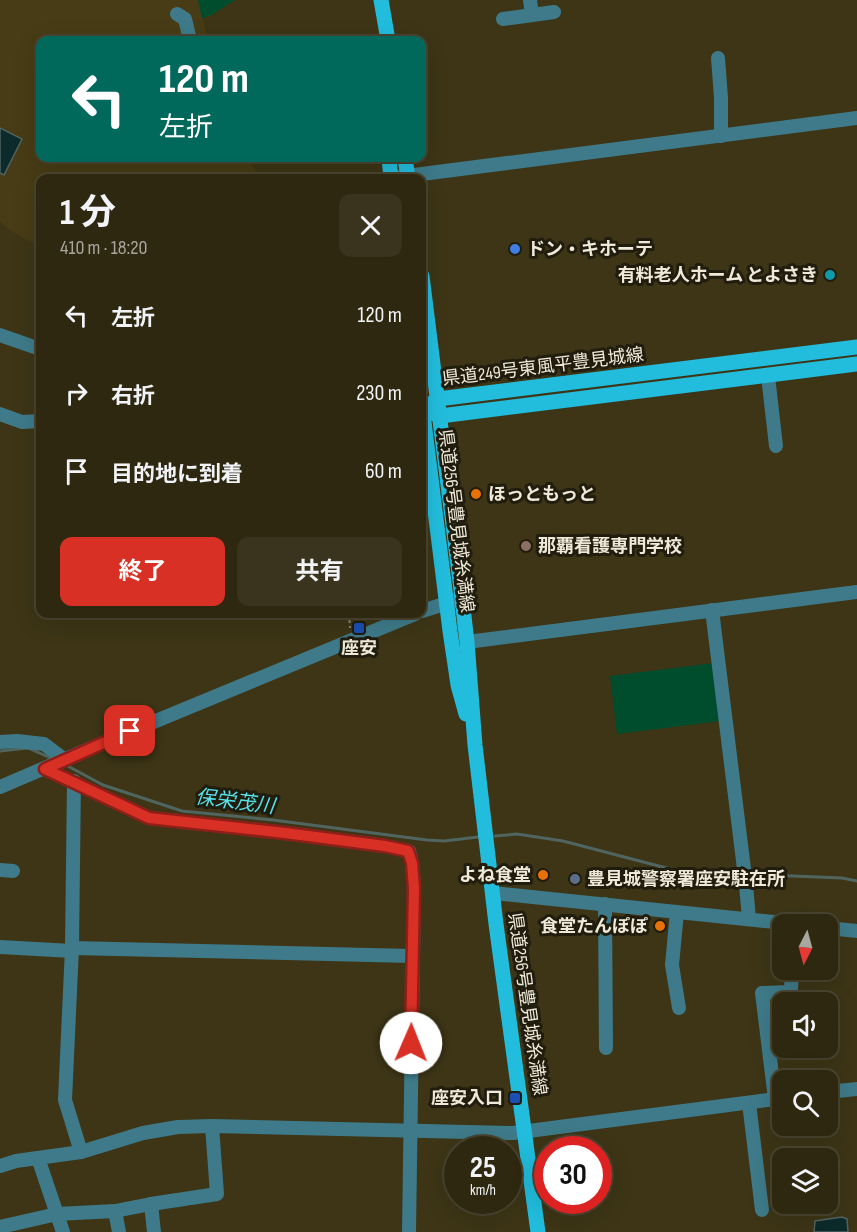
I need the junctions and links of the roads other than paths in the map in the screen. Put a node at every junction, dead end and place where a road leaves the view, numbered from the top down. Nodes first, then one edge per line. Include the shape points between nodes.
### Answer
1 (381, 0) edge
2 (530, 0) edge
3 (554, 12) dead end
4 (177, 14) dead end
5 (532, 15) junction
6 (503, 19) dead end
7 (189, 36) edge
8 (386, 36) edge
9 (718, 58) dead end
10 (857, 118) edge
11 (720, 136) junction
12 (426, 175) edge
13 (426, 307) edge
14 (0, 335) edge
15 (857, 347) edge
16 (36, 348) edge
17 (857, 364) edge
18 (768, 376) junction
19 (438, 399) junction
20 (426, 406) edge
21 (426, 410) edge
22 (0, 414) edge
23 (440, 416) junction
24 (36, 421) edge
25 (426, 440) edge
26 (776, 446) dead end
27 (857, 592) edge
28 (462, 599) junction
29 (446, 603) junction
30 (426, 610) edge
31 (712, 610) junction
32 (405, 618) edge
33 (467, 642) junction
34 (0, 742) edge
35 (475, 745) junction
36 (56, 764) junction
37 (74, 781) junction
38 (0, 788) edge
39 (494, 893) junction
40 (605, 904) junction
41 (677, 912) junction
42 (749, 919) junction
43 (772, 922) edge
44 (838, 929) edge
45 (857, 931) edge
46 (0, 947) edge
47 (72, 950) junction
48 (412, 956) junction
49 (791, 980) edge
50 (679, 1008) dead end
51 (606, 1048) dead end
52 (774, 1070) edge
53 (857, 1089) edge
54 (838, 1091) edge
55 (772, 1100) edge
56 (749, 1103) junction
57 (212, 1126) junction
58 (411, 1130) junction
59 (525, 1132) junction
60 (81, 1152) junction
61 (38, 1158) junction
62 (0, 1166) edge
63 (152, 1204) junction
64 (762, 1210) dead end
65 (115, 1211) junction
66 (57, 1214) junction
67 (0, 1227) edge
68 (23, 1227) edge
69 (63, 1232) edge
70 (119, 1232) edge
71 (154, 1232) edge
72 (409, 1232) edge
73 (538, 1232) edge

1 - 8 main road
2 - 5 street
3 - 5 street
4 - 7 street via 185,19
5 - 6 street
9 - 11 street
10 - 11 street
11 - 12 street
13 - 19 main road, 県道256号豊見城糸満線
14 - 16 street
15 - 19 main road, 県道249号東風平豊見城線
17 - 18 main road, 県道249号東風平豊見城線
18 - 23 main road, 県道249号東風平豊見城線
18 - 26 street
19 - 20 main road, 県道249号東風平豊見城線
19 - 23 main road, 県道256号豊見城糸満線
21 - 23 main road, 県道249号東風平豊見城線
22 - 24 street via 22,422
23 - 28 main road, 県道256号豊見城糸満線
25 - 29 main road, 県道256号豊見城糸満線
27 - 31 street
28 - 29 street
28 - 33 main road, 県道256号豊見城糸満線
29 - 30 street
29 - 35 main road, 県道256号豊見城糸満線 via 458,685
31 - 33 street
31 - 42 street
32 - 36 street
33 - 35 main road, 県道256号豊見城糸満線
34 - 36 street via 45,744
35 - 39 main road, 県道256号豊見城糸満線
36 - 37 street
36 - 38 street
37 - 47 street
37 - 48 street via 149,818 408,851 414,888
39 - 40 street
39 - 59 main road, 県道256号豊見城糸満線
40 - 41 street
40 - 51 street
41 - 42 street
41 - 50 street via 672,965
42 - 43 street
44 - 45 street
46 - 47 street
47 - 48 street
47 - 60 street via 65,1100
48 - 58 street
49 - 52 street via 789,992 762,993
53 - 54 street
55 - 56 street
56 - 59 street
56 - 64 street
57 - 58 street
57 - 60 street via 143,1133
57 - 63 street via 217,1194
58 - 59 street
58 - 72 street
59 - 73 main road, 県道256号豊見城糸満線
60 - 61 street
61 - 62 street
61 - 66 street
63 - 65 street
63 - 71 street
65 - 66 street
65 - 70 street
66 - 68 street
66 - 69 street
67 - 68 street

